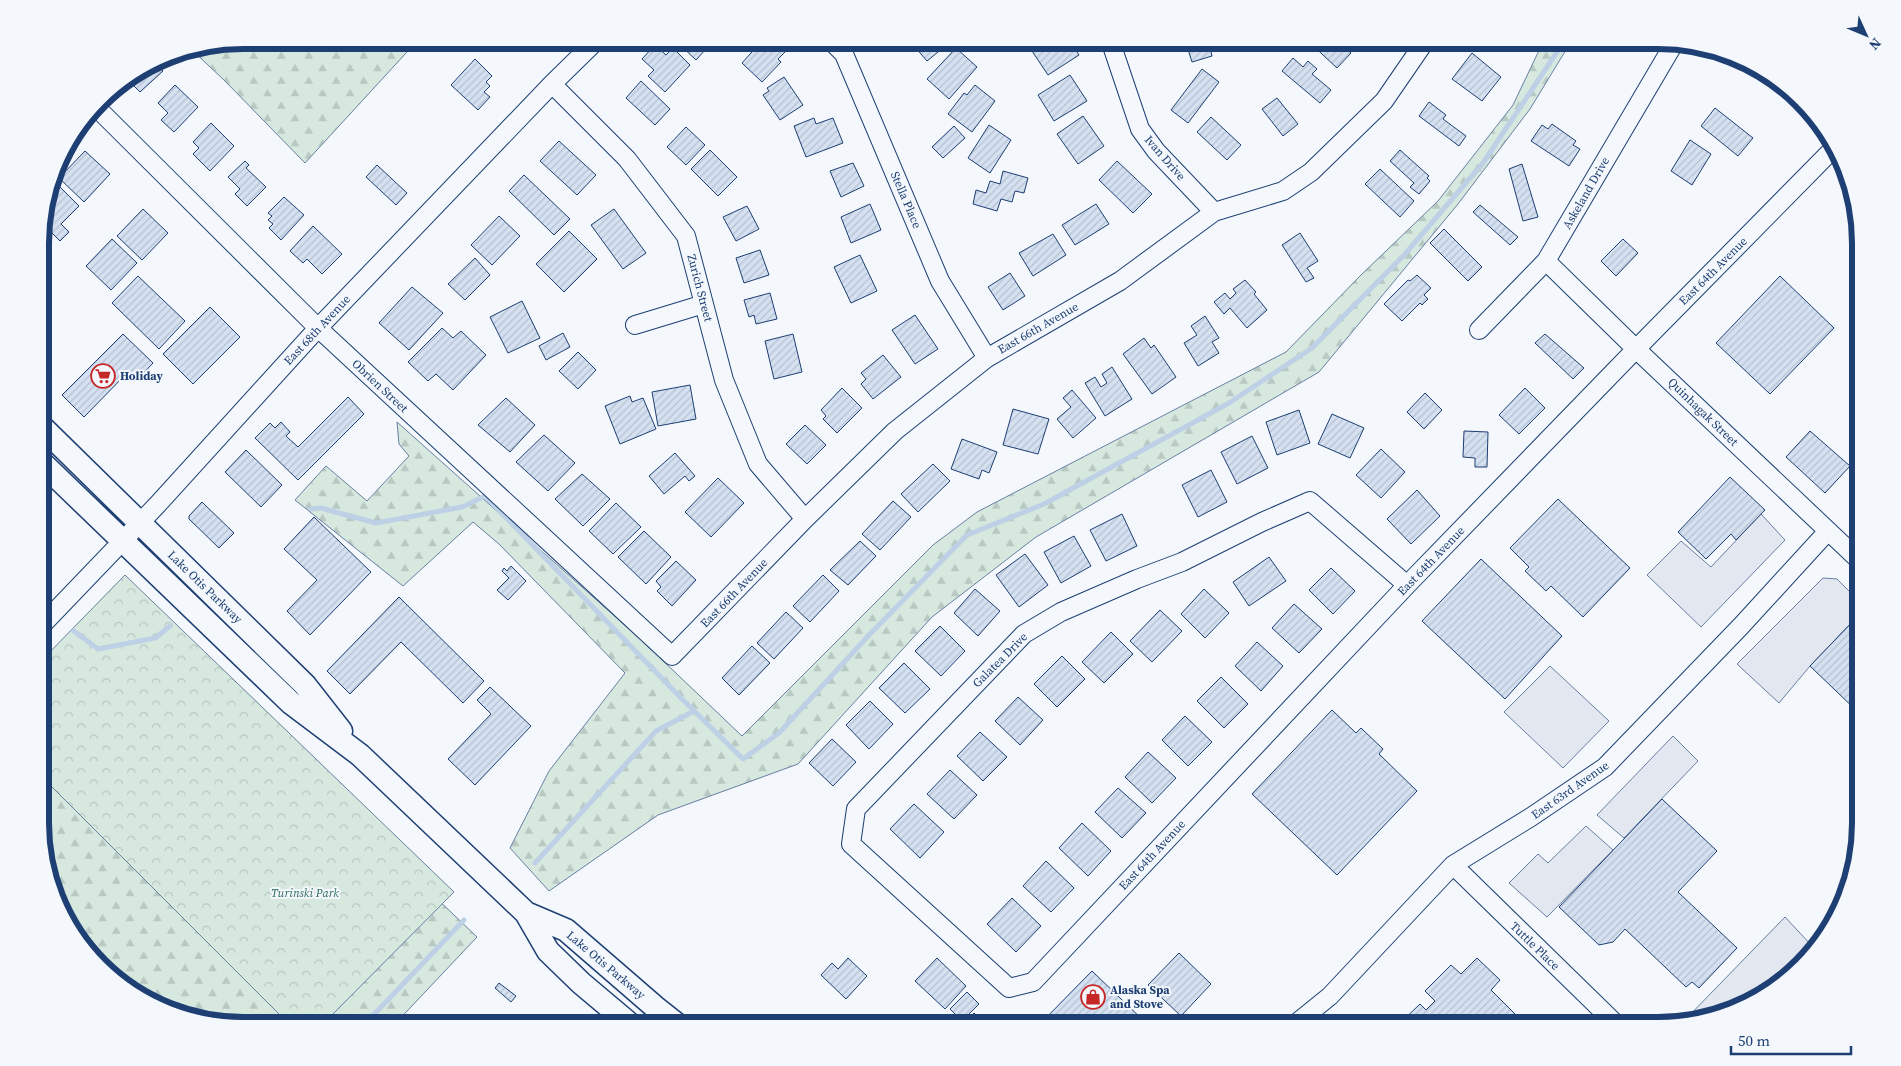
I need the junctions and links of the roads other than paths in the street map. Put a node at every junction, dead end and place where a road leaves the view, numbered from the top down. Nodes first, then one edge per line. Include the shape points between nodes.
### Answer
1 (588, 49) edge
2 (839, 49) edge
3 (1113, 49) edge
4 (1417, 49) edge
5 (1671, 49) edge
6 (552, 84) junction
7 (100, 111) edge
8 (1830, 153) edge
9 (1214, 212) junction
10 (1546, 261) junction
11 (704, 304) junction
12 (635, 326) dead end
13 (318, 328) junction
14 (1479, 330) dead end
15 (1636, 348) junction
16 (987, 358) junction
17 (49, 434) edge
18 (49, 470) edge
19 (805, 518) junction
20 (140, 523) junction
21 (1828, 531) junction
22 (123, 542) junction
23 (1852, 554) edge
24 (1407, 585) junction
25 (49, 619) edge
26 (672, 656) joint
27 (360, 756) junction
28 (1452, 865) junction
29 (526, 913) junction
30 (1033, 982) joint
31 (581, 983) junction
32 (621, 1017) edge
33 (639, 1017) edge
34 (668, 1017) edge
35 (1305, 1017) edge
36 (1609, 1017) edge

1 - 6 street, East 68th Avenue
2 - 16 street, Stella Place via 844,54 940,281
3 - 9 street, Ivan Drive via 1140,129 1156,151
4 - 9 street, East 66th Avenue via 1384,101 1311,172 1283,191
5 - 10 street, Askeland Drive
6 - 11 street, Zurich Street via 628,159 686,236
6 - 13 street, East 68th Avenue
7 - 13 street, Obrien Street
8 - 15 street, East 64th Avenue
9 - 16 street, East 66th Avenue via 1120,281
10 - 14 street, Askeland Drive
10 - 15 street, Quinhagak Street
11 - 12 street
11 - 19 street, Zurich Street via 724,380 758,464
13 - 20 street, East 68th Avenue
13 - 26 street, Obrien Street
15 - 21 street, Quinhagak Street
15 - 24 street, East 64th Avenue
16 - 19 street, East 66th Avenue via 896,431
17 - 20 main road, Lake Otis Parkway
18 - 22 main road, Lake Otis Parkway
19 - 26 street, East 66th Avenue
20 - 22 street, East 68th Avenue
20 - 27 main road, Lake Otis Parkway via 305,685
21 - 23 street, Quinhagak Street
21 - 28 street, East 63rd Avenue via 1605,767
22 - 25 street, East 68th Avenue
22 - 27 main road, Lake Otis Parkway via 291,704
24 - 30 street, East 64th Avenue
24 - 30 street, Galatea Drive via 1310,501 1182,562 1060,612 1024,634 856,809 851,844 1009,988
27 - 29 main road, Lake Otis Parkway
28 - 35 street, East 63rd Avenue via 1330,996
28 - 36 street, Tuttle Place
29 - 31 main road, Lake Otis Parkway via 548,951
29 - 34 main road, Lake Otis Parkway via 566,930
31 - 32 main road, Lake Otis Parkway
31 - 33 main road via 597,984

